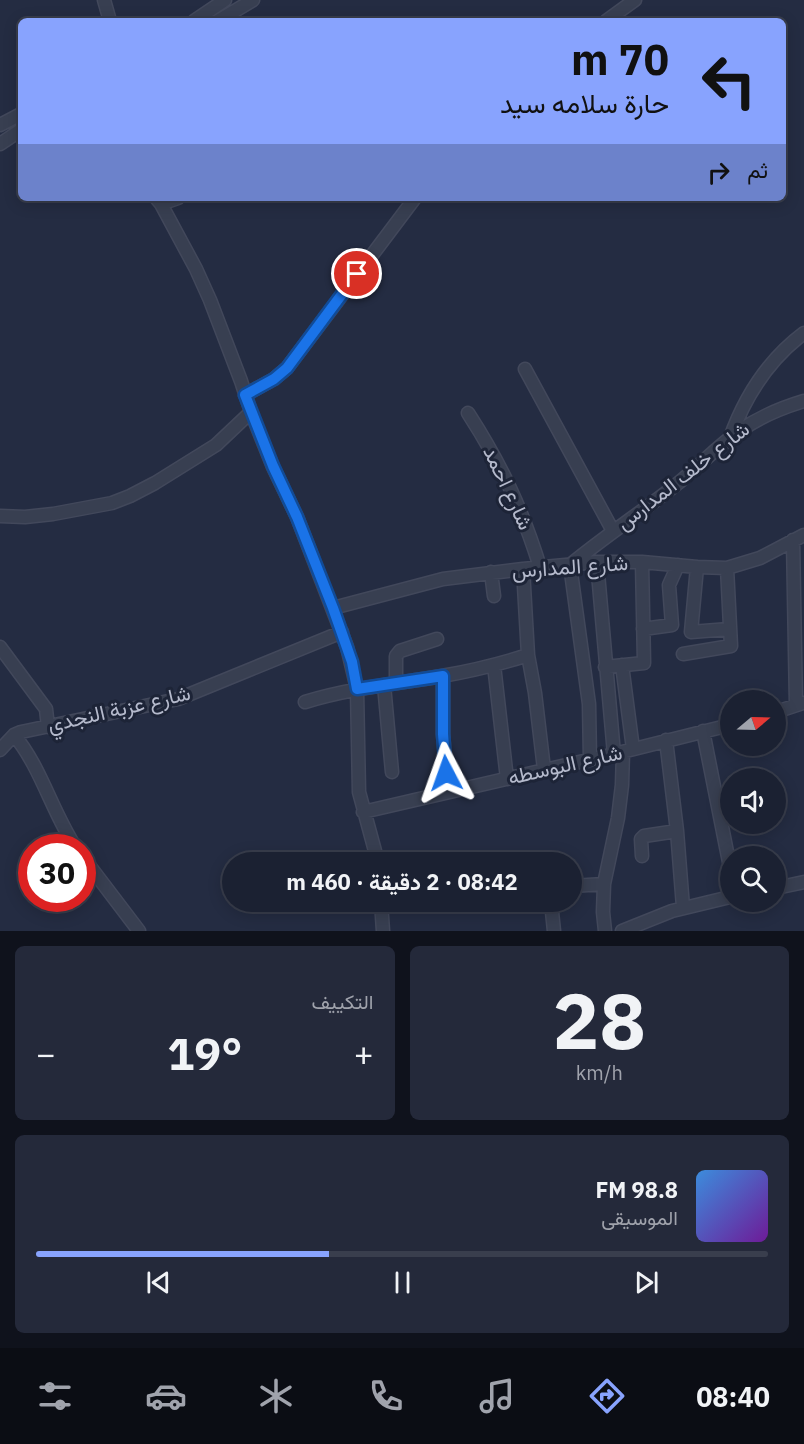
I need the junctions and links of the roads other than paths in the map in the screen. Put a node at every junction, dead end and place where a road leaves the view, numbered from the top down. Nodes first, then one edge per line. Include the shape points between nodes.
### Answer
1 (104, 0) edge
2 (225, 0) edge
3 (253, 0) edge
4 (635, 0) edge
5 (109, 18) edge
6 (198, 18) edge
7 (223, 18) edge
8 (610, 18) edge
9 (18, 116) edge
10 (0, 125) edge
11 (18, 132) edge
12 (0, 144) edge
13 (159, 201) edge
14 (413, 201) edge
15 (804, 333) edge
16 (525, 369) dead end
17 (245, 395) junction
18 (804, 401) edge
19 (251, 412) junction
20 (468, 413) dead end
21 (730, 439) junction
22 (0, 516) edge
23 (613, 531) junction
24 (799, 538) edge
25 (597, 562) junction
26 (642, 562) junction
27 (570, 565) junction
28 (678, 566) junction
29 (540, 567) junction
30 (697, 567) junction
31 (523, 568) junction
32 (728, 568) junction
33 (491, 572) junction
34 (494, 596) dead end
35 (333, 608) junction
36 (643, 629) junction
37 (729, 629) junction
38 (342, 632) junction
39 (437, 639) dead end
40 (0, 647) edge
41 (682, 654) dead end
42 (528, 655) junction
43 (495, 665) junction
44 (622, 665) junction
45 (605, 667) junction
46 (443, 676) junction
47 (390, 684) junction
48 (357, 689) junction
49 (627, 701) junction
50 (305, 702) dead end
51 (610, 702) junction
52 (589, 704) junction
53 (800, 704) edge
54 (48, 727) junction
55 (720, 727) edge
56 (703, 731) junction
57 (14, 735) junction
58 (666, 740) junction
59 (0, 750) edge
60 (623, 752) junction
61 (590, 759) junction
62 (544, 769) junction
63 (392, 772) dead end
64 (507, 779) junction
65 (448, 792) junction
66 (363, 812) junction
67 (677, 831) junction
68 (68, 834) edge
69 (726, 846) edge
70 (375, 852) edge
71 (642, 856) dead end
72 (96, 874) edge
73 (804, 882) edge
74 (604, 884) junction
75 (582, 885) edge
76 (786, 886) edge
77 (720, 899) edge
78 (683, 907) junction
79 (382, 912) edge
80 (552, 912) edge
81 (647, 926) edge
82 (139, 931) edge
83 (383, 931) edge
84 (554, 931) edge
85 (605, 931) edge
86 (622, 931) edge

1 - 5 street
2 - 6 street
3 - 7 street
4 - 8 street
9 - 10 street
11 - 12 street
13 - 17 street via 196,269
14 - 17 street via 287,368
15 - 21 street via 785,349 748,395
16 - 23 street
17 - 19 street
18 - 21 street, شارع خلف المدارس via 760,418
19 - 22 street via 216,445 130,496 53,514
19 - 35 street
20 - 29 street, شارع احمد via 511,487
21 - 23 street, شارع خلف المدارس via 693,472
23 - 27 street, شارع خلف المدارس
24 - 32 street, شارع المدارس via 760,558
24 - 53 street
25 - 26 street, شارع المدارس
25 - 27 street, شارع المدارس
25 - 45 street
26 - 28 street, شارع المدارس
26 - 36 street
27 - 29 street, شارع المدارس
27 - 52 street
28 - 30 street, شارع المدارس
28 - 36 street via 669,585 672,625
29 - 31 street, شارع المدارس
30 - 32 street, شارع المدارس
30 - 37 street via 691,632
31 - 33 street, شارع المدارس
31 - 42 street
32 - 37 street
33 - 34 street
33 - 35 street, شارع المدارس via 421,584
35 - 38 street
36 - 44 street via 644,663
37 - 41 street via 731,646
38 - 48 street
38 - 54 street, شارع عزبة النجدي via 178,699
39 - 47 street via 400,651
40 - 54 street via 46,709
42 - 43 street
42 - 62 street
43 - 46 street
43 - 64 street
44 - 45 street
44 - 49 street
45 - 51 street
46 - 47 street
46 - 65 street
47 - 48 street
47 - 63 street
48 - 50 street
48 - 66 street via 359,792
49 - 51 street
49 - 60 street
51 - 52 street
51 - 60 street
52 - 61 street
54 - 57 street, شارع عزبة النجدي
55 - 56 street, شارع البوسطه
56 - 58 street, شارع البوسطه
56 - 69 street
57 - 59 street
57 - 68 street via 27,751
58 - 60 street, شارع البوسطه
58 - 67 street
60 - 61 street, شارع البوسطه
60 - 74 street via 618,818
61 - 62 street, شارع البوسطه
62 - 64 street, شارع البوسطه
64 - 65 street, شارع البوسطه
65 - 66 street, شارع البوسطه
66 - 70 street
67 - 71 street via 644,836
67 - 78 street
72 - 82 street
73 - 76 street
74 - 75 street
74 - 85 street
77 - 78 street
78 - 81 street
79 - 83 street
80 - 84 street
81 - 86 street

